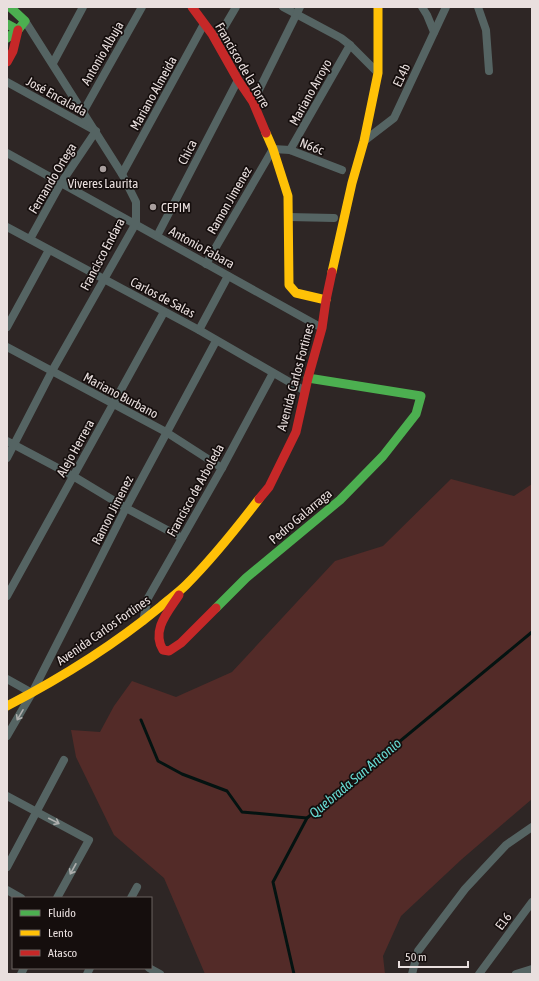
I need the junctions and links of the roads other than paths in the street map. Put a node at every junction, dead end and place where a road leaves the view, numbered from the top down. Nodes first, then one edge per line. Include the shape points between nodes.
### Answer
1 (83, 7) edge
2 (142, 7) edge
3 (192, 7) edge
4 (236, 7) edge
5 (283, 7) edge
6 (378, 7) edge
7 (422, 7) edge
8 (446, 7) edge
9 (478, 7) edge
10 (14, 8) edge
11 (298, 10) edge
12 (25, 21) junction
13 (7, 24) edge
14 (204, 24) junction
15 (18, 30) junction
16 (434, 32) junction
17 (7, 38) edge
18 (216, 41) junction
19 (350, 45) junction
20 (7, 62) edge
21 (53, 63) junction
22 (489, 71) dead end
23 (378, 72) junction
24 (238, 80) junction
25 (7, 82) edge
26 (253, 102) junction
27 (83, 112) junction
28 (96, 131) junction
29 (364, 141) junction
30 (273, 149) junction
31 (290, 150) junction
32 (7, 153) edge
33 (342, 170) dead end
34 (122, 174) junction
35 (61, 183) junction
36 (289, 217) junction
37 (334, 218) dead end
38 (136, 224) junction
39 (7, 227) edge
40 (157, 236) junction
41 (30, 239) junction
42 (49, 250) junction
43 (206, 264) junction
44 (228, 276) junction
45 (104, 280) junction
46 (326, 300) junction
47 (164, 312) junction
48 (7, 327) edge
49 (322, 328) junction
50 (199, 330) junction
51 (216, 341) junction
52 (7, 347) edge
53 (52, 371) junction
54 (273, 373) junction
55 (308, 378) junction
56 (305, 391) junction
57 (113, 404) junction
58 (166, 432) junction
59 (10, 443) edge
60 (7, 458) edge
61 (222, 468) junction
62 (73, 476) junction
63 (126, 508) junction
64 (182, 538) junction
65 (185, 586) junction
66 (7, 596) edge
67 (143, 621) junction
68 (7, 679) edge
69 (32, 693) junction
70 (7, 706) edge
71 (7, 736) edge
72 (64, 760) dead end
73 (7, 796) edge
74 (37, 812) junction
75 (532, 827) edge
76 (7, 867) edge
77 (137, 886) dead end
78 (7, 890) edge
79 (19, 897) edge
80 (58, 897) edge
81 (131, 897) edge
82 (532, 902) edge
83 (532, 969) edge
84 (412, 974) edge
85 (479, 974) edge
86 (516, 974) edge

1 - 21 street
2 - 27 street, Antonio Albuja
3 - 14 street, Francisco de la Torre
4 - 18 street
5 - 11 street
6 - 23 street, Avenida Carlos Fortines
7 - 16 street
8 - 16 street, E14b
9 - 22 street via 486,30
10 - 12 street, Francisco Endara
11 - 19 street
11 - 26 street
12 - 15 street
12 - 21 street, Francisco Endara
13 - 15 street
14 - 18 street, Francisco de la Torre
14 - 34 street, Mariano Almeida
15 - 17 street
15 - 20 street via 13,51
16 - 29 street, E14b via 394,118
18 - 24 street, Francisco de la Torre
19 - 23 street
19 - 31 street, Mariano Arroyo
21 - 27 street, Francisco Endara
23 - 29 street, Avenida Carlos Fortines
24 - 26 street, Francisco de la Torre
24 - 40 street, Chica
25 - 28 street, José Encalada
26 - 30 street, Francisco de la Torre
27 - 28 street, Francisco Endara
28 - 34 street, Francisco Endara
28 - 35 street, Fernando Ortega
29 - 46 street, Avenida Carlos Fortines
30 - 31 street, N66c
30 - 36 street, Francisco de la Torre via 288,196
30 - 43 street, Ramon Jimenez
31 - 33 street, N66c
32 - 35 street, Antonio Fabara
34 - 38 street, Francisco Endara via 136,202
35 - 38 street, Antonio Fabara
35 - 41 street, Fernando Ortega
36 - 37 street
36 - 46 street, Francisco de la Torre via 289,286 296,293
38 - 40 street, Antonio Fabara
38 - 45 street, Francisco Endara
39 - 41 street, Carlos de Salas
40 - 43 street, Antonio Fabara
41 - 42 street, Carlos de Salas
42 - 45 street, Carlos de Salas
42 - 48 street
43 - 44 street, Antonio Fabara
44 - 49 street, Antonio Fabara
44 - 50 street
45 - 47 street, Carlos de Salas
45 - 53 street, Francisco Endara
46 - 49 street, Avenida Carlos Fortines
47 - 50 street, Carlos de Salas
47 - 57 street, Alejo Herrera
49 - 55 street, Avenida Carlos Fortines
50 - 51 street, Carlos de Salas
51 - 54 street, Carlos de Salas
51 - 58 street, Ramon Jimenez
52 - 53 street, Mariano Burbano
53 - 57 street, Mariano Burbano
53 - 59 street, Francisco Endara
54 - 56 street, Carlos de Salas
54 - 61 street, Francisco de Arboleda
55 - 56 street, Avenida Carlos Fortines
55 - 65 street, Pedro Galarraga via 421,396 416,414 383,456 328,510 246,578 181,643 169,650 163,650 158,641 161,624
56 - 65 street, Avenida Carlos Fortines via 296,432 270,487 223,546
57 - 58 street, Mariano Burbano
57 - 62 street, Alejo Herrera
58 - 61 street, Mariano Burbano
58 - 63 street, Ramon Jimenez
59 - 60 street, Francisco Endara
59 - 62 street
61 - 64 street, Francisco de Arboleda
62 - 63 street
62 - 66 street, Alejo Herrera
63 - 64 street
63 - 69 street, Ramon Jimenez
64 - 67 street, Francisco de Arboleda via 148,598
65 - 67 street, Avenida Carlos Fortines
67 - 69 street, Avenida Carlos Fortines via 107,647
68 - 69 street
69 - 70 street, Avenida Carlos Fortines
69 -> 71 street, Ramon Jimenez
72 - 74 street
73 - 74 street
74 - 76 street
74 -> 80 street via 89,840
75 - 84 street via 506,845 465,889 418,952
77 - 81 street
78 - 79 street
82 - 85 street, E16
83 - 86 street

